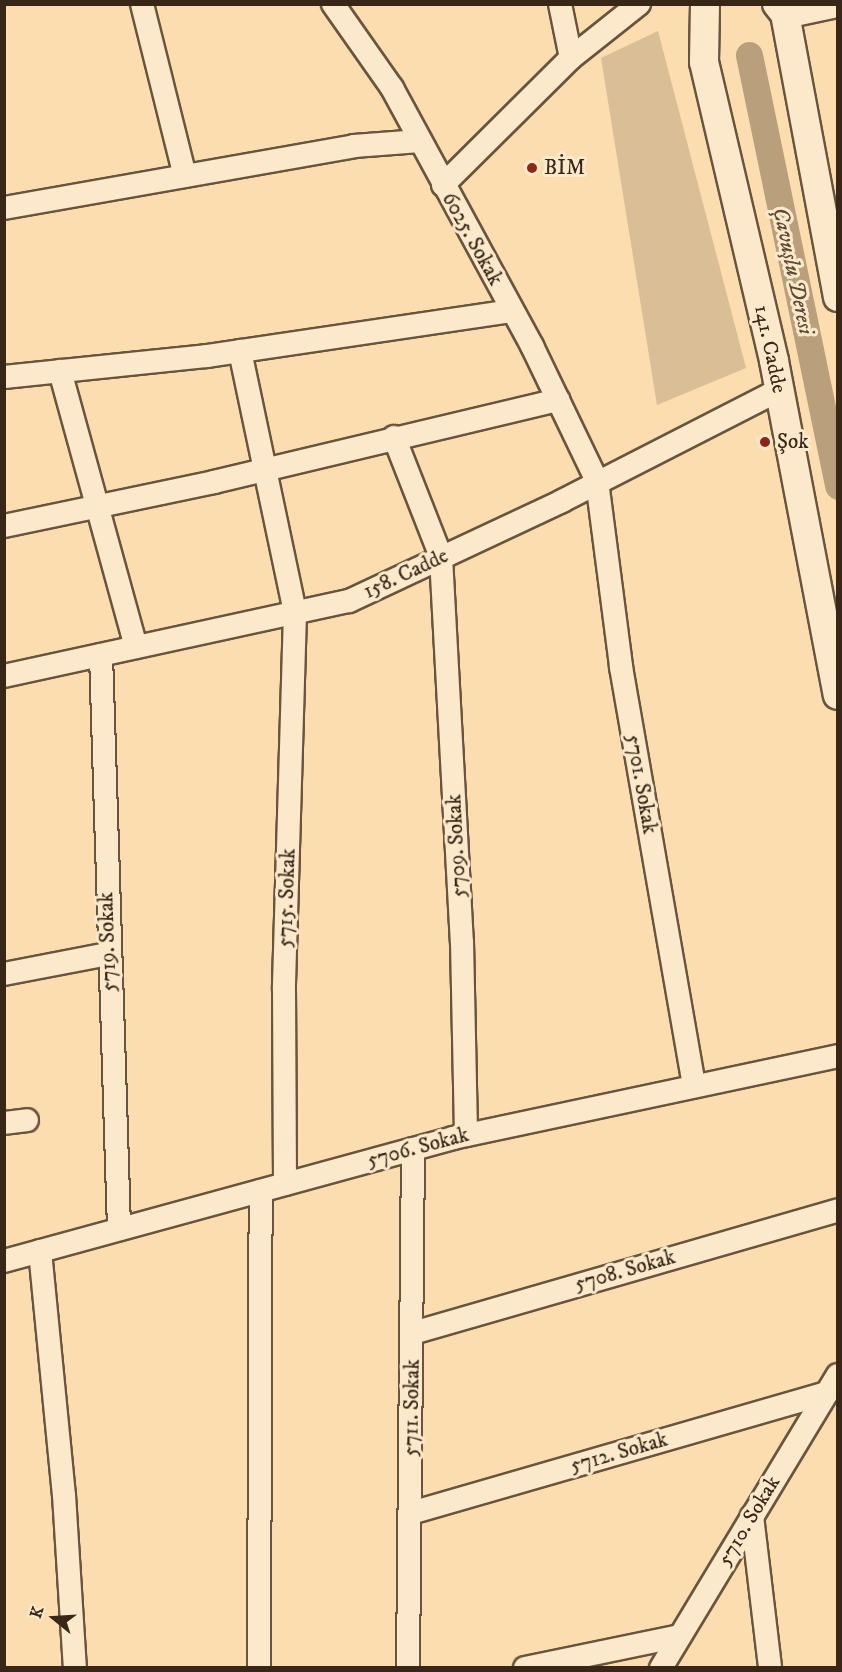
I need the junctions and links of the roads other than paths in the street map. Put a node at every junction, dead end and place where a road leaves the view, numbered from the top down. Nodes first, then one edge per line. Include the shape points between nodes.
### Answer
1 (142, 4) edge
2 (333, 4) edge
3 (560, 4) edge
4 (639, 4) edge
5 (705, 4) edge
6 (832, 4) edge
7 (781, 9) edge
8 (571, 58) junction
9 (420, 141) junction
10 (185, 176) junction
11 (442, 185) junction
12 (4, 208) edge
13 (837, 297) edge
14 (512, 311) junction
15 (240, 351) junction
16 (60, 371) junction
17 (4, 377) edge
18 (779, 390) junction
19 (558, 400) junction
20 (394, 437) junction
21 (265, 469) junction
22 (597, 482) junction
23 (100, 506) junction
24 (4, 526) edge
25 (441, 557) junction
26 (295, 613) junction
27 (136, 647) junction
28 (101, 655) junction
29 (4, 676) edge
30 (837, 695) edge
31 (108, 954) junction
32 (4, 974) edge
33 (837, 1056) edge
34 (694, 1086) junction
35 (27, 1120) dead end
36 (4, 1123) edge
37 (466, 1135) junction
38 (413, 1149) junction
39 (285, 1184) junction
40 (261, 1191) junction
41 (837, 1210) edge
42 (120, 1229) junction
43 (40, 1251) junction
44 (4, 1261) edge
45 (413, 1333) junction
46 (832, 1384) edge
47 (411, 1513) junction
48 (752, 1516) junction
49 (679, 1636) junction
50 (75, 1668) edge
51 (259, 1668) edge
52 (408, 1668) edge
53 (525, 1668) edge
54 (661, 1668) edge
55 (770, 1668) edge

1 - 10 street
2 - 9 street, 6025. Sokak via 392,88
3 - 8 street
4 - 8 street
5 - 18 street, 141. Cadde via 704,62
6 - 7 street
7 - 13 street
8 - 11 street
9 - 10 street via 354,146
9 - 11 street, 6025. Sokak
10 - 12 street
11 - 14 street, 6025. Sokak
14 - 15 street
14 - 19 street, 6025. Sokak
15 - 16 street
15 - 21 street, 5715. Sokak
16 - 17 street
16 - 23 street
18 - 22 street, 158. Cadde
18 - 30 street, 141. Cadde
19 - 20 street
19 - 22 street, 6025. Sokak
20 - 21 street
20 - 25 street, 5709. Sokak
21 - 23 street
21 - 26 street, 5715. Sokak
22 - 25 street, 158. Cadde
22 - 34 street, 5701. Sokak via 621,668
23 - 24 street
23 - 27 street
25 - 26 street, 158. Cadde via 349,601
25 - 37 street, 5709. Sokak via 462,942
26 - 27 street, 158. Cadde
26 - 39 street, 5715. Sokak via 284,988
27 - 28 street, 158. Cadde
28 - 29 street, 158. Cadde
28 - 31 street, 5719. Sokak
31 - 32 street
31 - 42 street, 5719. Sokak
33 - 34 street, 5706. Sokak
34 - 37 street, 5706. Sokak
35 - 36 street
37 - 38 street, 5706. Sokak
38 - 39 street, 5706. Sokak
38 - 45 street, 5711. Sokak
39 - 40 street, 5706. Sokak
40 - 42 street, 5706. Sokak
40 - 51 street
41 - 45 street, 5708. Sokak
42 - 43 street, 5706. Sokak
43 - 44 street, 5706. Sokak
43 - 50 street via 64,1495
45 - 47 street, 5711. Sokak
46 - 47 street, 5712. Sokak
46 - 48 street, 5710. Sokak
47 - 52 street, 5711. Sokak
48 - 49 street, 5710. Sokak
48 - 55 street
49 - 53 street
49 - 54 street, 5710. Sokak

